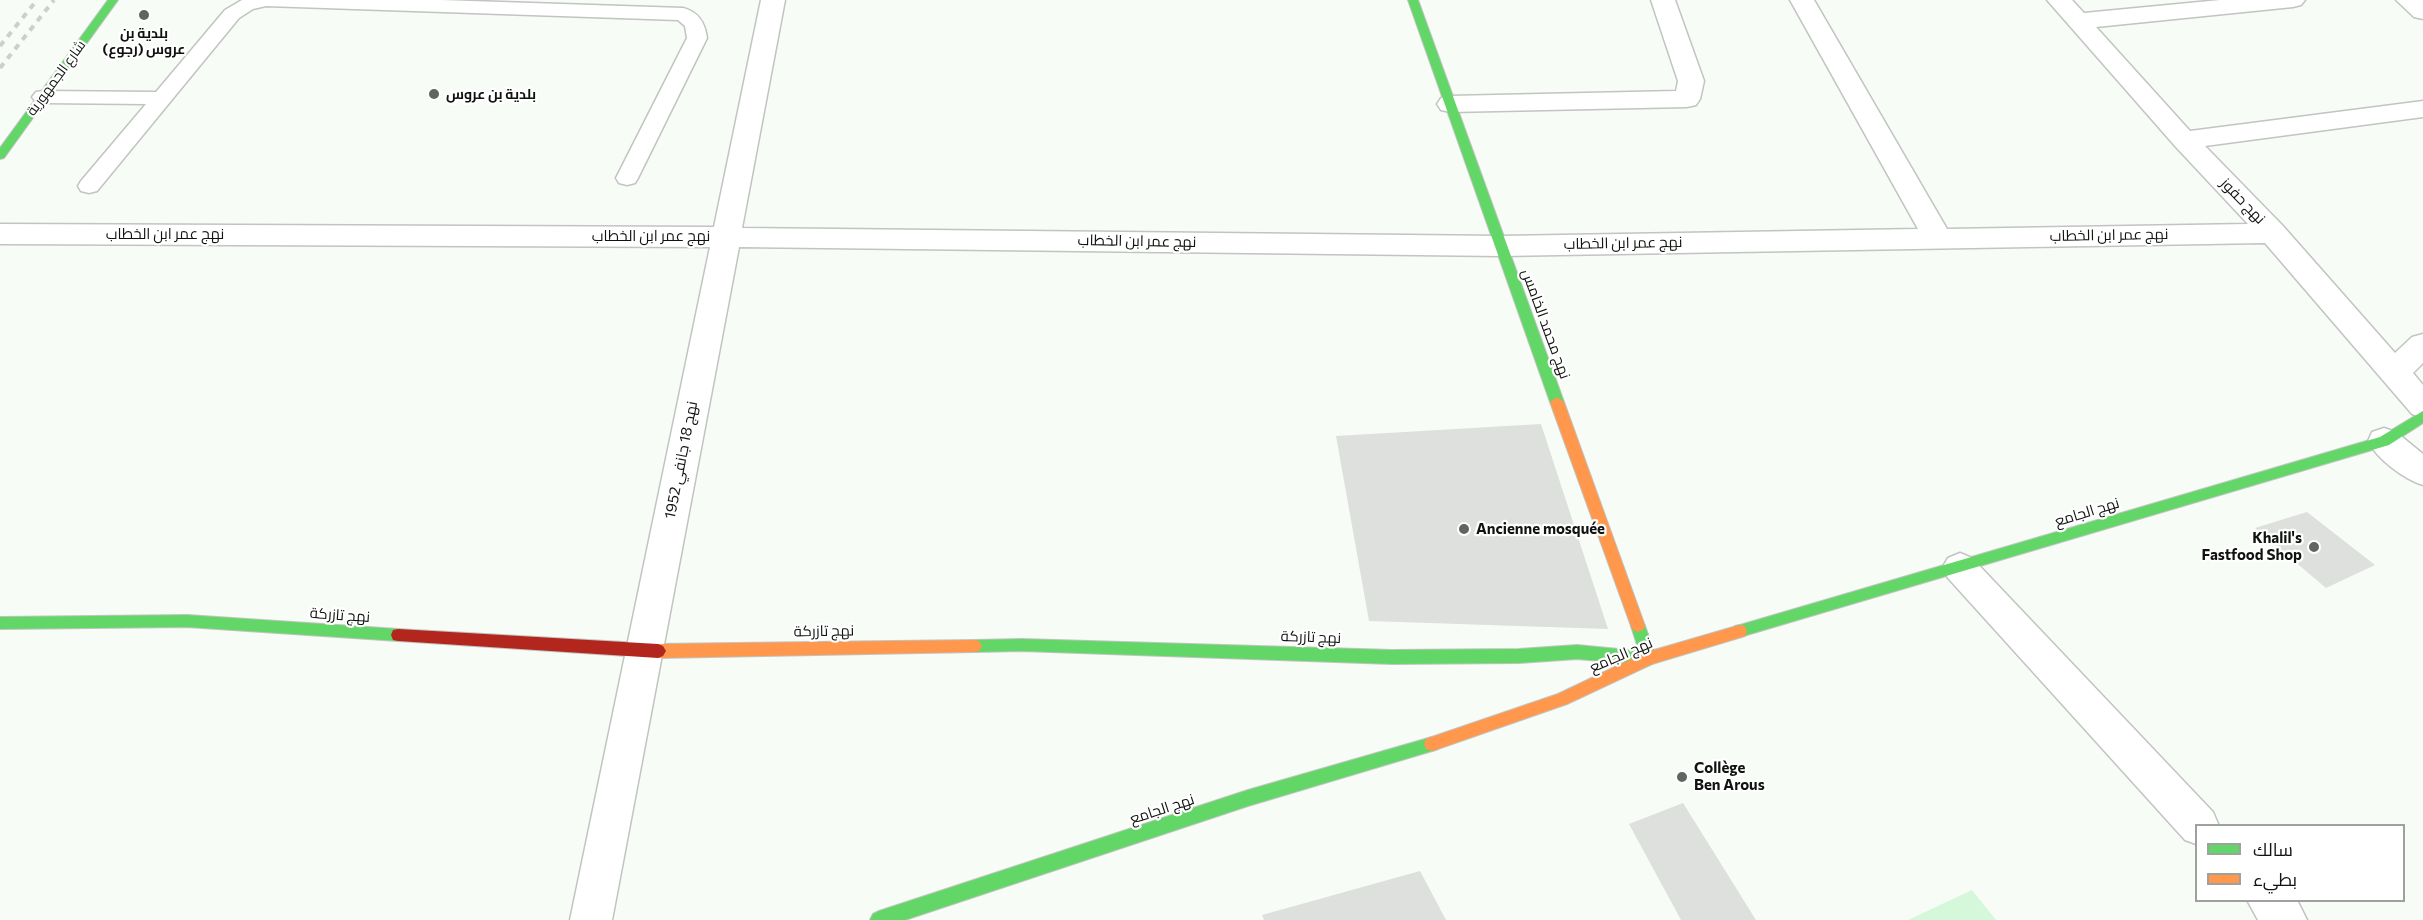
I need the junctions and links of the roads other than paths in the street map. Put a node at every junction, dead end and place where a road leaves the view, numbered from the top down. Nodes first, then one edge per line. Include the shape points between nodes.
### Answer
1 (113, 0) edge
2 (773, 0) edge
3 (1413, 0) edge
4 (1663, 0) edge
5 (1802, 0) edge
6 (2059, 0) edge
7 (2293, 0) edge
8 (2408, 0) edge
9 (2423, 12) edge
10 (2079, 21) junction
11 (43, 97) junction
12 (163, 98) junction
13 (1450, 104) junction
14 (2423, 109) edge
15 (2184, 140) junction
16 (0, 156) edge
17 (627, 178) dead end
18 (88, 186) dead end
19 (2273, 233) junction
20 (0, 234) edge
21 (728, 237) junction
22 (1937, 237) junction
23 (1501, 246) junction
24 (2423, 345) edge
25 (2394, 372) junction
26 (2423, 406) edge
27 (2423, 416) edge
28 (2384, 441) junction
29 (2423, 472) edge
30 (1960, 568) junction
31 (0, 623) edge
32 (644, 651) junction
33 (1648, 658) junction
34 (2198, 824) edge
35 (2270, 902) edge
36 (591, 920) edge
37 (879, 920) edge
38 (2286, 920) edge

1 - 11 street, شارع الجمهورية
2 - 21 street, نهج 18 جانفي 1952
3 - 13 street, نهج محمد الخامس
4 - 13 street via 1691,81 1687,99
5 - 22 street
6 - 10 street, نهج حفوز
7 - 10 street
8 - 9 street
10 - 15 street, نهج حفوز
11 - 12 lane
11 - 16 street, شارع الجمهورية
12 - 17 lane via 232,14 246,4 266,0 683,14 695,24 697,38
12 - 18 lane
13 - 23 street, نهج محمد الخامس
14 - 15 street
15 - 19 street, نهج حفوز
19 - 22 street, نهج عمر ابن الخطاب
19 - 25 street, نهج حفوز
20 - 21 street, نهج عمر ابن الخطاب
21 - 23 street, نهج عمر ابن الخطاب
21 - 32 street, نهج 18 جانفي 1952
22 - 23 street, نهج عمر ابن الخطاب
23 - 33 street, نهج محمد الخامس
24 - 25 street
25 - 26 street, نهج حفوز
27 - 28 street, نهج الجامع
28 - 29 street
28 - 30 street, نهج الجامع
30 - 33 street, نهج الجامع
30 - 34 street
31 - 32 street, نهج تازركة via 187,621
32 - 33 street, نهج تازركة via 1022,645 1392,657 1577,652
32 - 36 street, نهج 18 جانفي 1952
33 - 37 street, نهج الجامع via 1562,699 1463,735 1248,798
35 - 38 street

